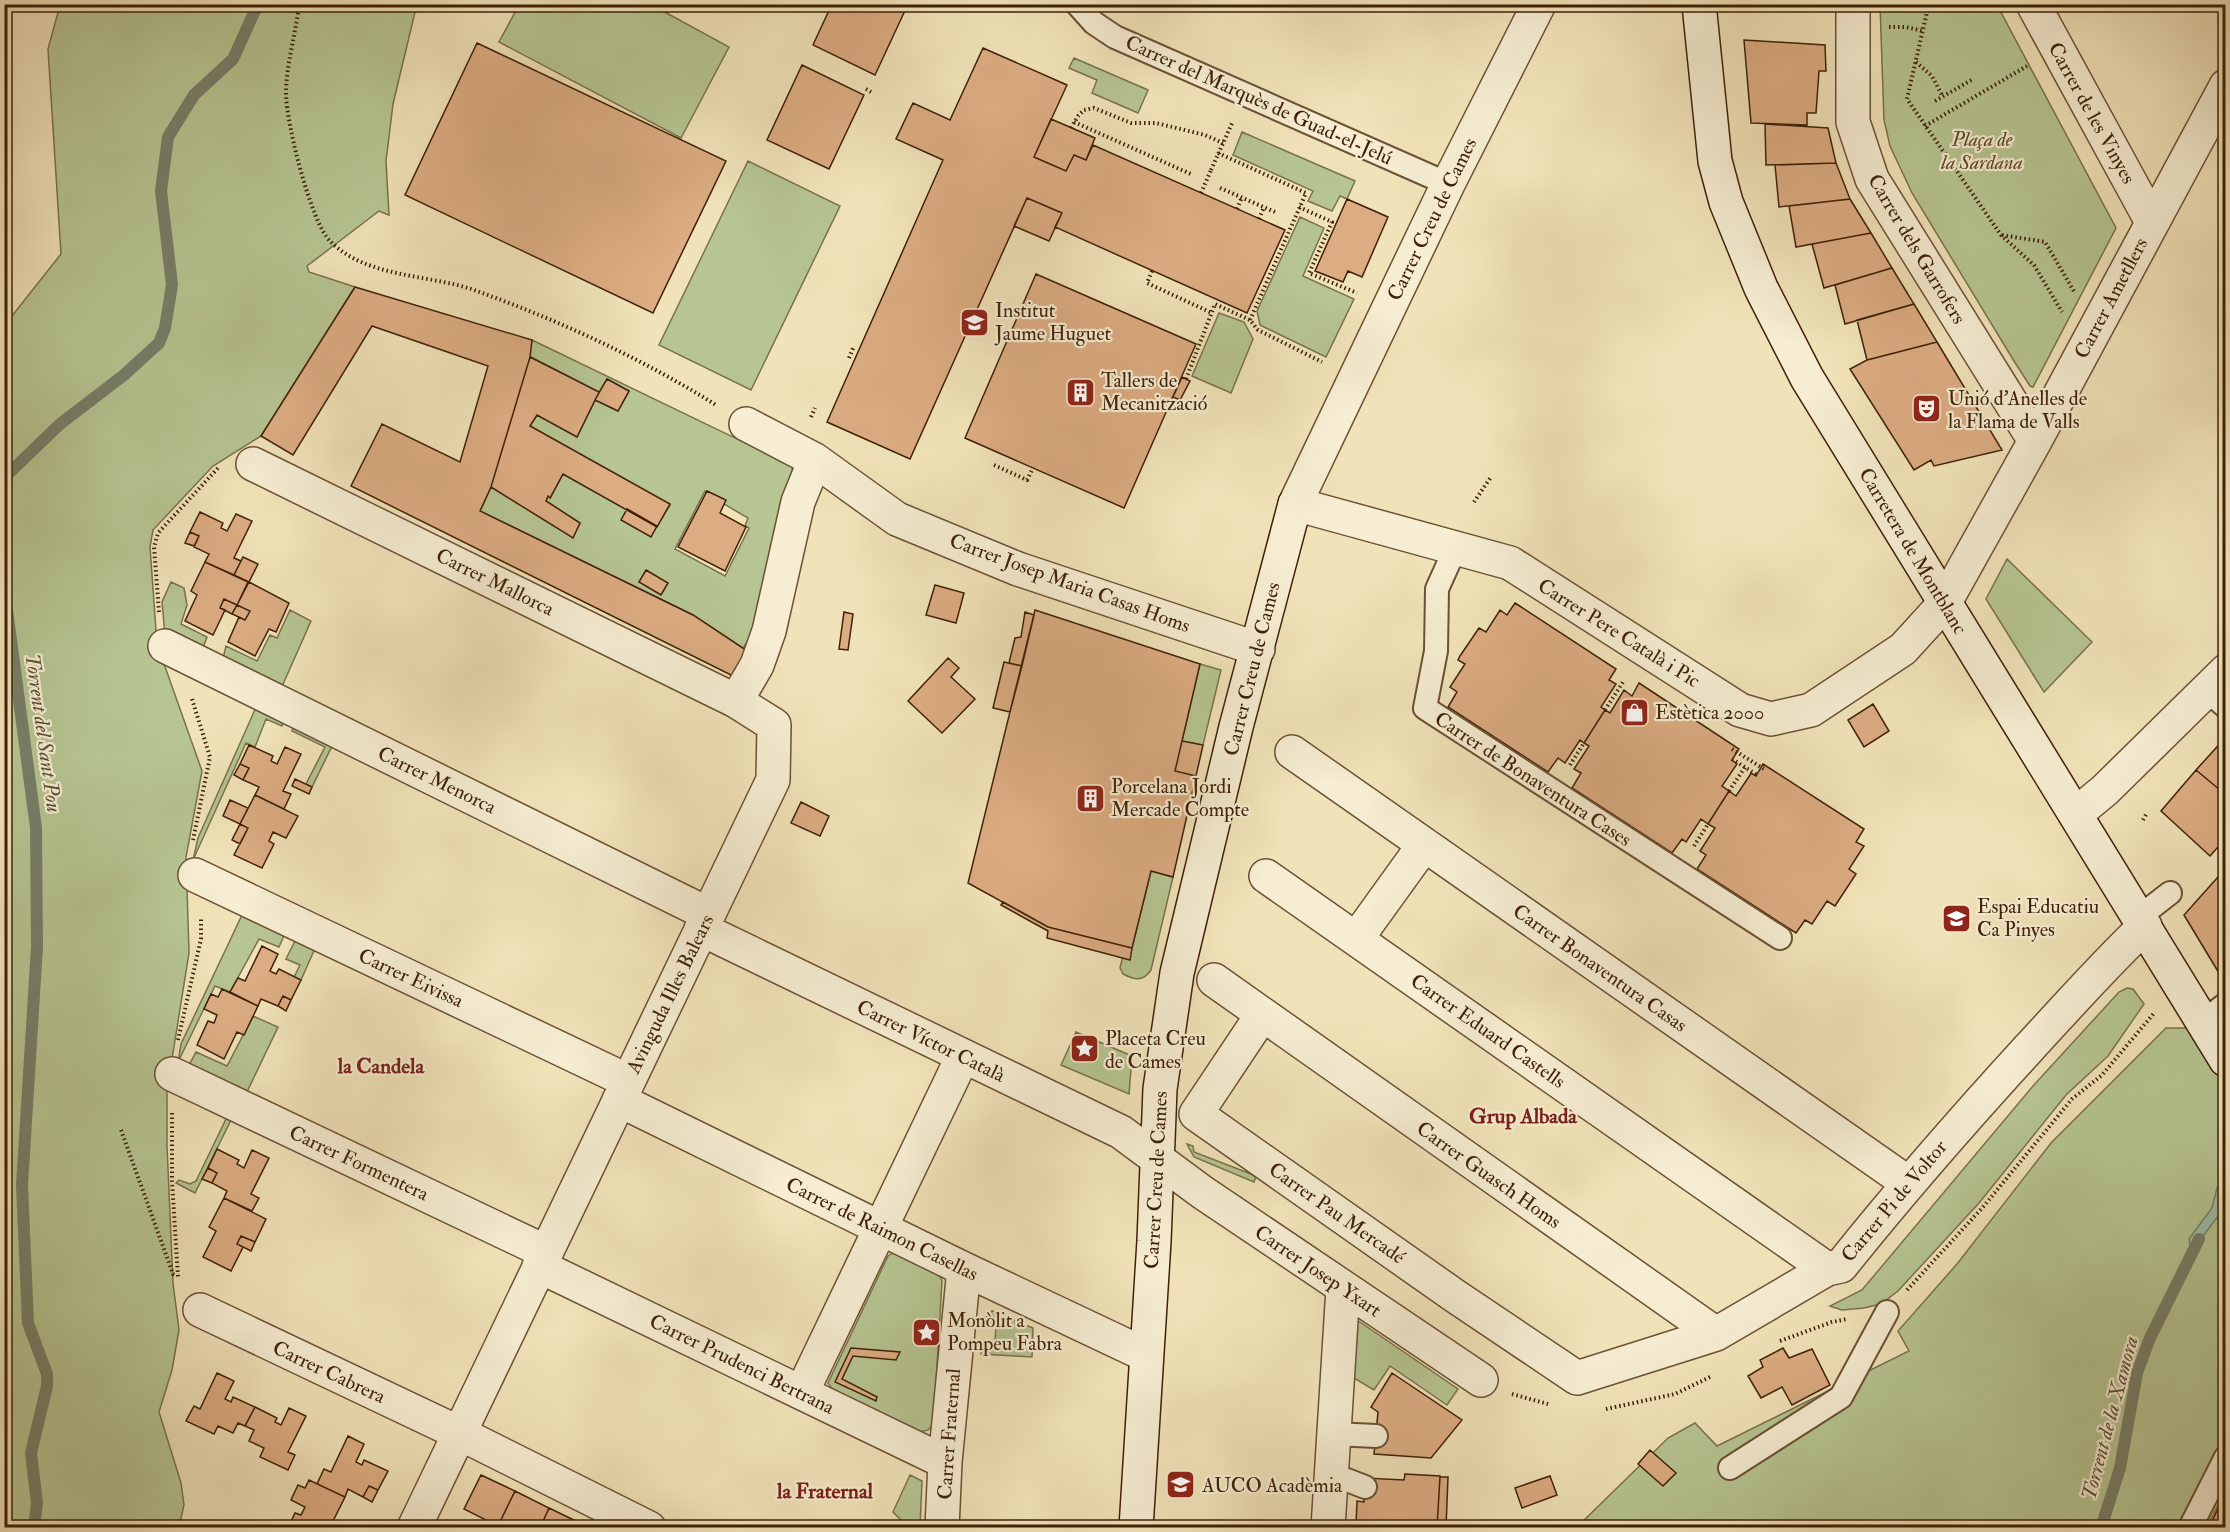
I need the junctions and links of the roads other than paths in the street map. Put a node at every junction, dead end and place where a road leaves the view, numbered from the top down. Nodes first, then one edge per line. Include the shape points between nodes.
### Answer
1 (1077, 4) edge
2 (1539, 4) edge
3 (1699, 4) edge
4 (1853, 4) edge
5 (2033, 4) edge
6 (2226, 86) edge
7 (1448, 184) junction
8 (2152, 222) junction
9 (746, 424) road end
10 (2035, 441) junction
11 (815, 460) junction
12 (253, 464) road end
13 (1295, 504) junction
14 (1455, 549) junction
15 (1944, 604) junction
16 (165, 646) road end
17 (1258, 649) junction
18 (2220, 689) edge
19 (736, 701) junction
20 (1292, 752) dead end
21 (2076, 814) junction
22 (1424, 845) junction
23 (195, 875) road end
24 (1266, 876) dead end
25 (2170, 893) dead end
26 (705, 922) junction
27 (2142, 922) junction
28 (1357, 938) junction
29 (1780, 938) dead end
30 (1214, 980) dead end
31 (2214, 1013) edge
32 (1263, 1016) junction
33 (963, 1056) junction
34 (2223, 1056) edge
35 (172, 1074) road end
36 (623, 1091) junction
37 (1158, 1158) junction
38 (1908, 1182) junction
39 (882, 1229) junction
40 (543, 1259) junction
41 (963, 1269) junction
42 (1827, 1269) junction
43 (1343, 1288) junction
44 (200, 1310) dead end
45 (1887, 1312) road end
46 (1716, 1334) junction
47 (1146, 1355) junction
48 (1577, 1378) joint
49 (1481, 1380) dead end
50 (802, 1392) junction
51 (459, 1433) junction
52 (1334, 1434) junction
53 (1376, 1436) dead end
54 (2226, 1457) edge
55 (945, 1462) junction
56 (1730, 1467) dead end
57 (1331, 1480) junction
58 (1365, 1487) dead end
59 (414, 1527) edge
60 (649, 1527) edge
61 (942, 1527) edge
62 (1136, 1527) edge
63 (1328, 1527) edge
64 (2190, 1527) edge

1 - 7 lane, Carrer del Marquès de Guad-el-Jelú via 1094,23 1115,37
2 - 7 street, Carrer Creu de Cames
3 - 15 street, Carretera de Montblanc via 1714,161 1761,288 1807,378
4 - 10 street, Carrer dels Garrofers via 1853,122 1872,179
5 - 8 street, Carrer de les Vinyes
6 - 8 street, Carrer Ametllers
7 - 13 street, Carrer Creu de Cames
8 - 10 street, Carrer Ametllers
9 - 11 street, Carrer Josep Maria Casas Homs
10 - 15 street, Carrer Ametllers
11 - 17 street, Carrer Josep Maria Casas Homs via 897,519 1018,569
11 - 19 street via 798,502 769,631 757,665
12 - 19 street, Carrer Mallorca
13 - 14 street, Carrer Pere Català i Pic
13 - 17 street, Carrer Creu de Cames
14 - 15 street, Carrer Pere Català i Pic via 1510,563 1740,710 1772,719 1811,710 1887,660 1903,649
14 - 29 lane, Carrer de Bonaventura Cases via 1437,589 1436,651 1425,708
15 - 21 street, Carretera de Montblanc
16 - 26 street, Carrer Menorca
17 - 37 street, Carrer Creu de Cames via 1177,974 1160,1089
18 - 21 street
19 - 26 street, Avinguda Illes Balears via 774,725 773,780
20 - 22 street, Carrer Bonaventura Casas
21 - 27 street, Carretera de Montblanc
22 - 28 street
22 - 38 street, Carrer Bonaventura Casas
23 - 36 street, Carrer Eivissa
24 - 28 street, Carrer Eduard Castells
25 - 27 lane
26 - 33 street, Carrer Víctor Català
26 - 36 street, Avinguda Illes Balears
27 - 31 street, Carretera de Montblanc
27 - 38 street, Carrer Pi de Voltor
28 - 42 street, Carrer Eduard Castells
30 - 32 street, Carrer Guasch Homs
31 - 34 street, Carretera de Montblanc
32 - 46 street, Carrer Guasch Homs
32 - 48 street, Carrer Pau Mercadé via 1196,1114
33 - 37 street, Carrer Víctor Català via 1121,1132
33 - 39 street
35 - 40 street, Carrer Formentera
36 - 39 street, Carrer de Raimon Casellas
36 - 40 street, Avinguda Illes Balears
37 - 43 street, Carrer Josep Yxart
37 - 47 street, Carrer Creu de Cames
38 - 42 street, Carrer Pi de Voltor via 1841,1266
39 - 41 street, Carrer de Raimon Casellas
39 - 50 street
40 - 50 street, Carrer Prudenci Bertrana
40 - 51 street, Avinguda Illes Balears
41 - 47 street, Carrer de Raimon Casellas
41 - 55 street, Carrer Fraternal
42 - 46 street, Carrer Pi de Voltor
43 - 49 street, Carrer Josep Yxart
43 - 52 street
44 - 51 street, Carrer Cabrera
45 - 56 lane via 1841,1397
46 - 48 street, Carrer Pi de Voltor
47 - 62 street, Carrer Creu de Cames
50 - 55 street, Carrer Prudenci Bertrana
51 - 59 street, Avinguda Illes Balears
51 - 60 street, Carrer Cabrera
52 - 53 lane
52 - 57 street
54 - 64 lane
55 - 61 street, Carrer Fraternal
57 - 58 lane via 1347,1480
57 - 63 street

